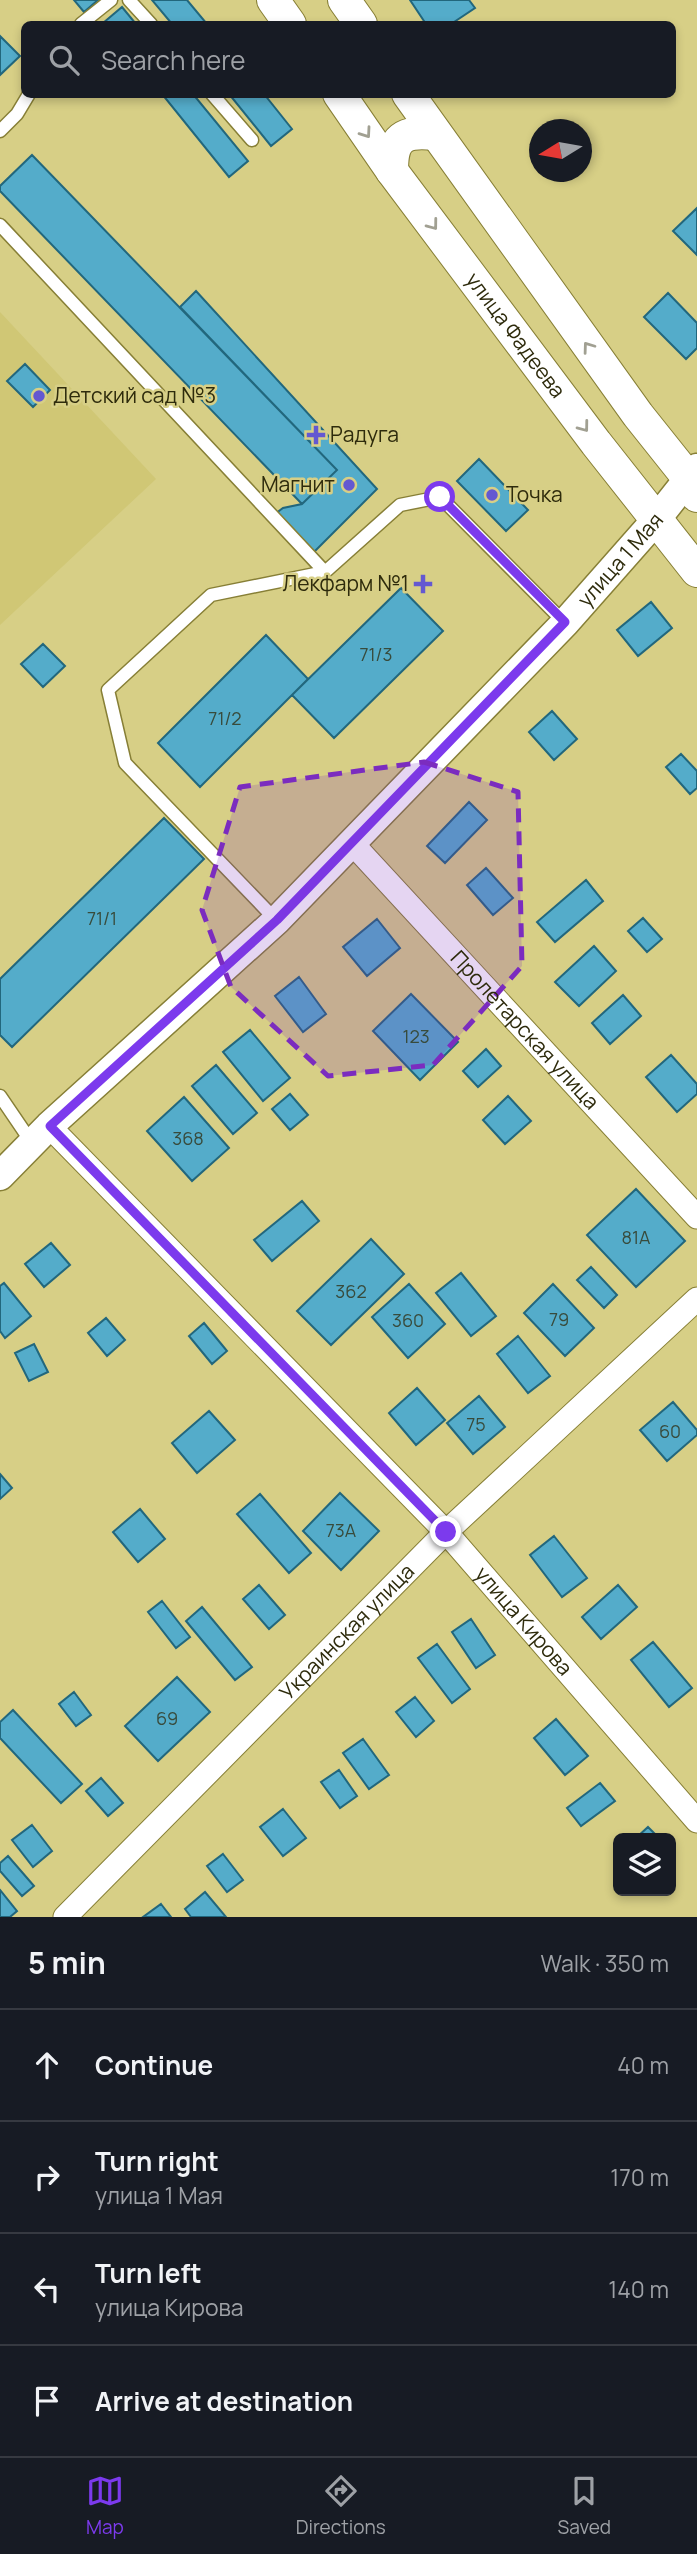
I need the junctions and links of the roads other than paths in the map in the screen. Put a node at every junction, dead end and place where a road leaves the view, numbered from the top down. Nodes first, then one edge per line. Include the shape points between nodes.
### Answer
1 (111, 0) edge
2 (129, 0) edge
3 (274, 0) edge
4 (344, 0) edge
5 (86, 21) edge
6 (148, 21) edge
7 (288, 21) edge
8 (358, 21) edge
9 (27, 98) edge
10 (215, 98) edge
11 (342, 98) edge
12 (411, 98) edge
13 (0, 131) edge
14 (435, 134) junction
15 (252, 140) dead end
16 (392, 171) junction
17 (0, 225) edge
18 (694, 481) edge
19 (655, 521) junction
20 (697, 571) edge
21 (325, 572) junction
22 (565, 622) junction
23 (351, 842) junction
24 (277, 920) junction
25 (0, 1096) edge
26 (41, 1134) junction
27 (0, 1176) edge
28 (697, 1217) edge
29 (697, 1299) edge
30 (446, 1532) junction
31 (697, 1821) edge
32 (65, 1917) edge

1 - 5 lane
2 - 6 lane
3 - 7 main road
4 - 8 main road
9 - 13 lane
10 - 15 lane
11 -> 16 main road, улица Фадеева
12 - 14 main road
14 - 16 main road via 414,132 400,138 392,151
18 -> 14 main road via 638,415
16 -> 19 main road, улица Фадеева
17 - 21 lane
18 - 19 street, улица 1 Мая
19 - 20 main road, улица Фадеева
19 - 22 street, улица 1 Мая
21 - 22 lane via 400,505 440,497
21 - 24 lane via 211,595 108,690 125,763
22 - 23 street, улица 1 Мая
23 - 24 street, улица 1 Мая
23 - 28 street, Пролетарская улица
24 - 26 street, улица 1 Мая
25 - 26 lane
26 - 27 street, улица 1 Мая
26 - 30 street, улица Кирова
29 - 30 street, Украинская улица
30 - 31 street, улица Кирова
30 - 32 street, Украинская улица

